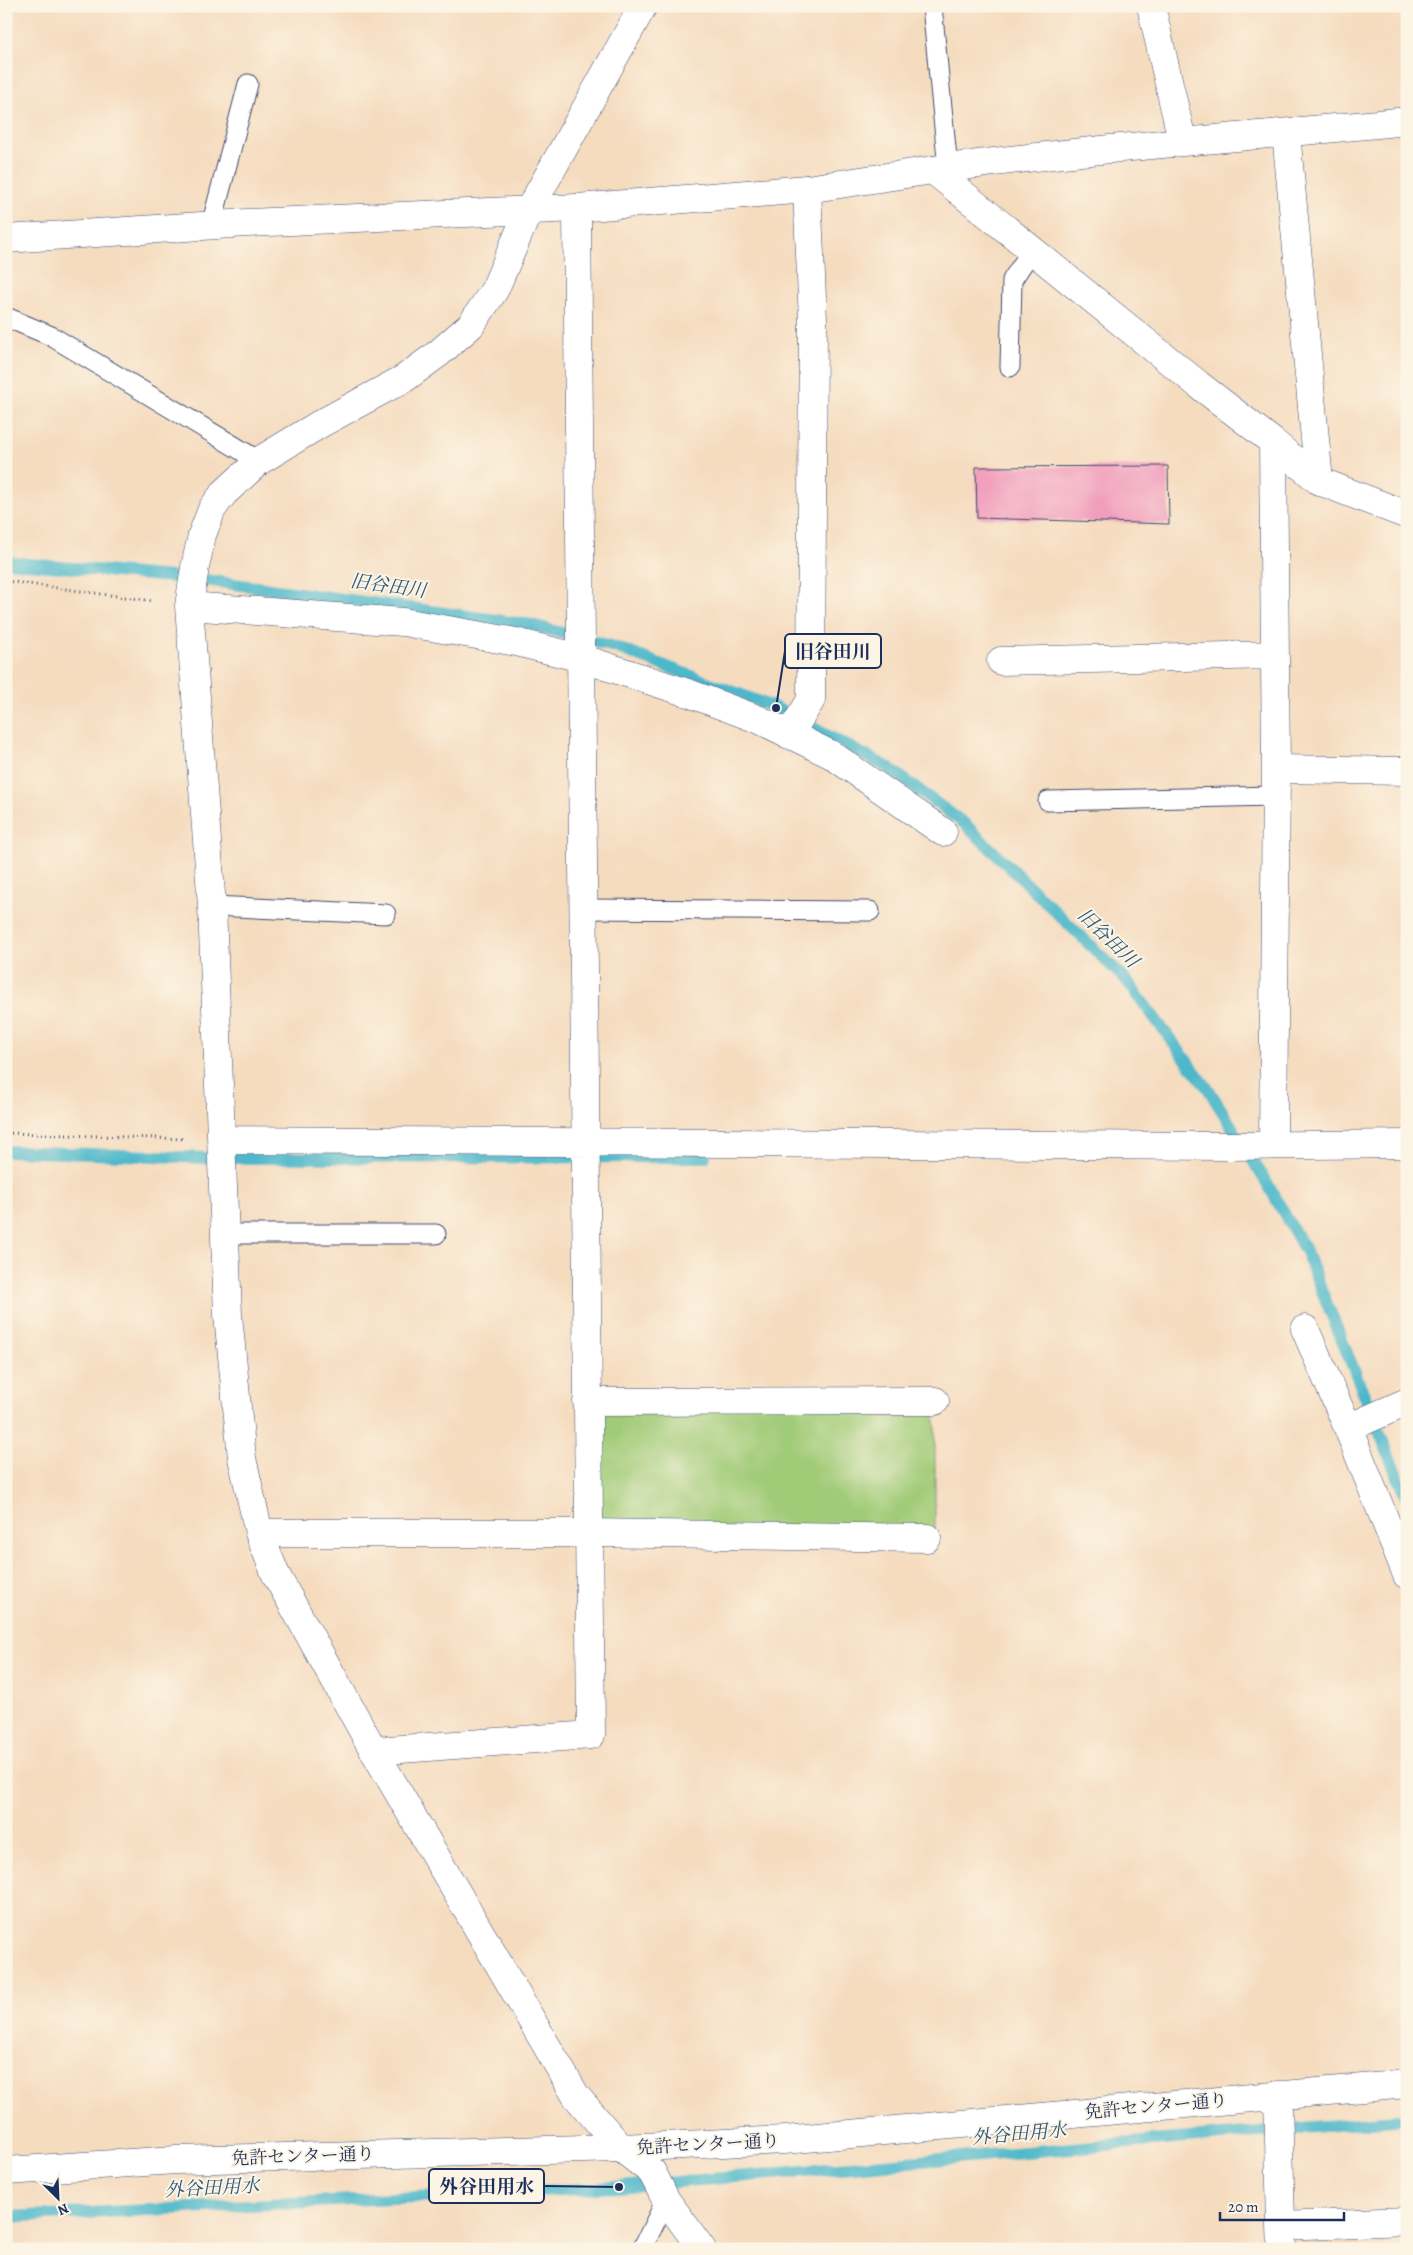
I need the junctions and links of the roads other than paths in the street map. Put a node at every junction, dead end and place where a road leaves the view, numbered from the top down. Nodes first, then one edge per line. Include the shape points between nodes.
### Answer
1 (643, 6) edge
2 (932, 6) edge
3 (1151, 6) edge
4 (248, 84) dead end
5 (1407, 120) edge
6 (1286, 133) junction
7 (1182, 140) junction
8 (940, 169) junction
9 (807, 189) junction
10 (578, 208) junction
11 (528, 212) junction
12 (211, 226) junction
13 (6, 239) edge
14 (1032, 250) junction
15 (6, 317) edge
16 (1010, 367) dead end
17 (1273, 442) junction
18 (259, 461) junction
19 (1319, 481) junction
20 (1407, 515) edge
21 (190, 606) junction
22 (1275, 654) junction
23 (581, 658) junction
24 (1001, 661) dead end
25 (789, 735) junction
26 (1276, 769) junction
27 (1407, 771) edge
28 (1275, 796) junction
29 (1048, 800) dead end
30 (943, 832) dead end
31 (212, 906) junction
32 (583, 909) junction
33 (870, 910) dead end
34 (386, 914) dead end
35 (222, 1140) junction
36 (585, 1142) junction
37 (1407, 1144) edge
38 (1273, 1145) junction
39 (226, 1234) junction
40 (436, 1234) dead end
41 (1305, 1329) dead end
42 (935, 1401) dead end
43 (587, 1402) junction
44 (1407, 1402) edge
45 (1348, 1428) junction
46 (259, 1533) junction
47 (588, 1533) junction
48 (926, 1538) dead end
49 (1407, 1575) edge
50 (374, 1751) junction
51 (1407, 2084) edge
52 (1278, 2095) junction
53 (621, 2148) junction
54 (6, 2171) edge
55 (666, 2200) junction
56 (1407, 2221) edge
57 (1281, 2237) edge
58 (642, 2249) edge
59 (702, 2249) edge

1 - 11 street
2 - 8 lane
3 - 7 street
4 - 12 lane
5 - 6 street
6 - 7 street
6 - 19 street
7 - 8 street
8 - 9 street
8 - 14 street
9 - 10 street
9 - 25 street via 813,320 811,700
10 - 11 street
10 - 23 street
11 - 12 street
11 - 18 street via 495,289 471,325 405,378
12 - 13 street
14 - 16 lane via 1012,280
14 - 17 street
15 - 18 lane via 51,336
17 - 19 street
17 - 22 street
18 - 21 street via 212,509 196,558
19 - 20 street
21 - 23 street via 403,622 516,642
21 - 31 street
22 - 24 street
22 - 26 street
23 - 25 street via 691,694 760,720
23 - 32 street
25 - 30 street via 832,755
26 - 27 street
26 - 28 street
28 - 29 lane
28 - 38 street
31 - 34 lane
31 - 35 street
32 - 33 lane
32 - 36 street
35 - 36 street
35 - 39 street
36 - 38 street
36 - 43 street
37 - 38 street
39 - 40 lane
39 - 46 street via 228,1315 242,1458
41 - 45 street
42 - 43 street
43 - 47 street
44 - 45 street
45 - 49 street
46 - 47 street
46 - 50 street via 275,1573
47 - 48 street
47 - 50 street via 590,1735
50 - 53 street via 576,2096
51 - 52 street, 免許センター通り
52 - 53 street, 免許センター通り via 784,2140
52 - 57 street
53 - 54 street, 免許センター通り via 196,2160
53 - 55 street via 652,2172
55 - 58 lane
55 - 59 street
56 - 57 street

